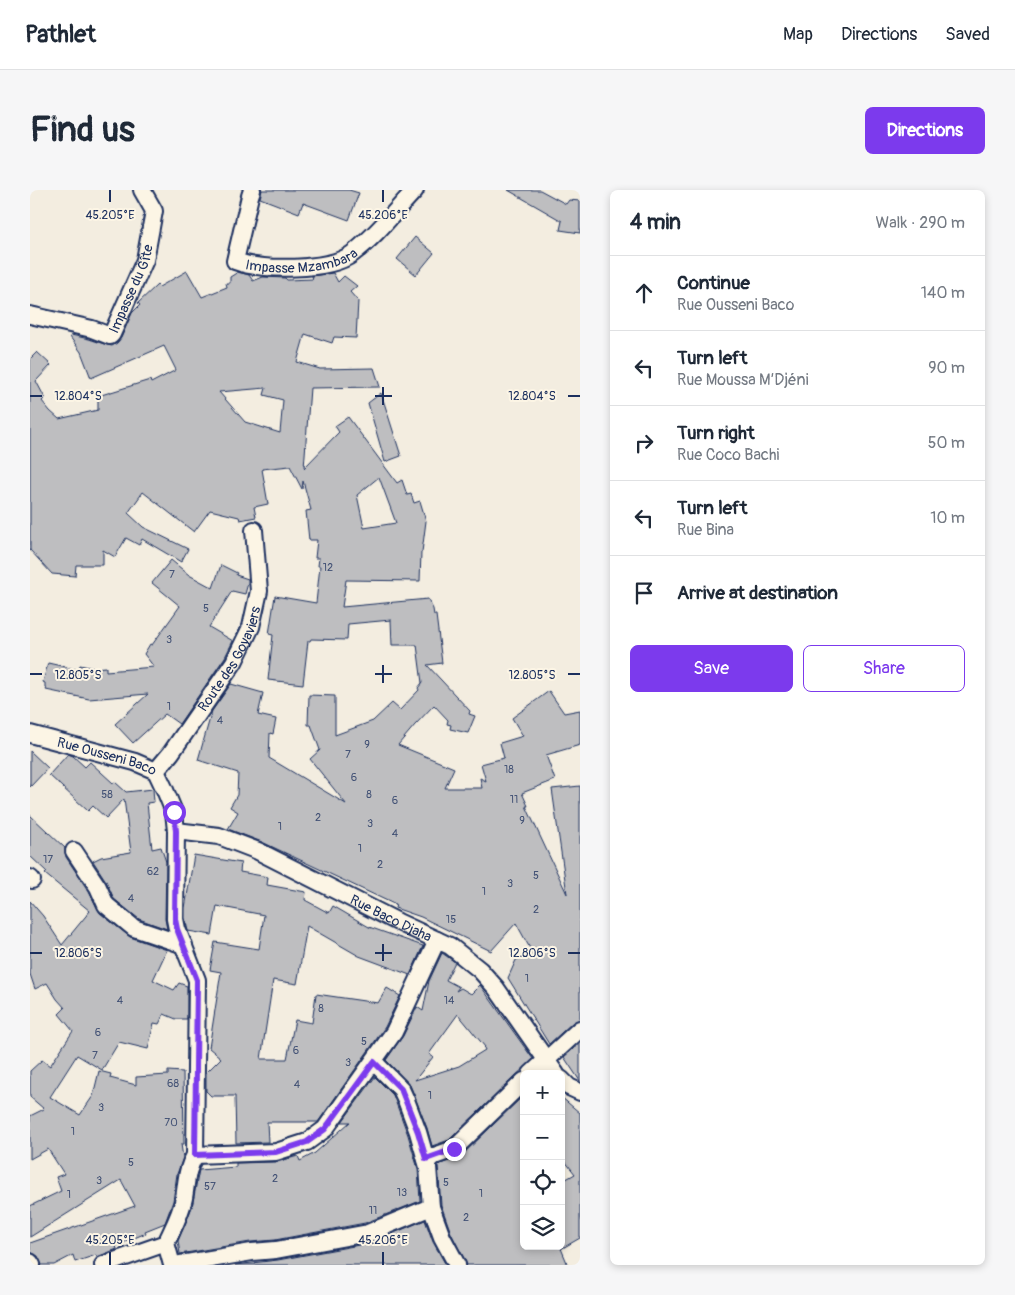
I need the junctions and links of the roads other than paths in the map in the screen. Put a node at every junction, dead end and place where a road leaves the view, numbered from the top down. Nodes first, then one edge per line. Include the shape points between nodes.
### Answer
1 (142, 190) edge
2 (252, 190) edge
3 (415, 190) edge
4 (30, 315) edge
5 (254, 530) dead end
6 (30, 734) edge
7 (156, 771) junction
8 (176, 831) junction
9 (74, 851) dead end
10 (438, 940) junction
11 (184, 945) junction
12 (580, 1029) edge
13 (545, 1060) junction
14 (374, 1062) junction
15 (535, 1070) edge
16 (553, 1070) edge
17 (565, 1084) edge
18 (520, 1085) edge
19 (580, 1092) edge
20 (195, 1155) junction
21 (426, 1159) junction
22 (432, 1207) junction
23 (166, 1243) junction
24 (103, 1265) edge
25 (173, 1265) edge
26 (457, 1265) edge

1 - 4 street, Impasse du Gîte via 154,211 145,260 112,334
2 - 3 street, Impasse Mzambara via 235,261 245,265 293,268 351,255
5 - 7 street, Route des Goyaviers via 258,591 251,627 234,662
6 - 7 street, Rue Ousseni Baco via 135,762
7 - 8 street, Rue Ousseni Baco via 174,812
8 - 10 street, Rue Baco Djaha via 219,836 258,851
8 - 11 street, Rue Ousseni Baco via 175,919
9 - 11 street via 106,905 134,928
10 - 13 street, Rue Baco Djaha via 480,970
10 - 14 street via 394,1032
11 - 20 street, Rue Ousseni Baco via 197,980
12 - 13 street
13 - 15 street
13 - 16 street, Rue Baco Djaha
14 - 20 street via 325,1129 307,1142 276,1152
14 - 21 street via 401,1089
17 - 19 street
18 - 21 street via 454,1149
20 - 23 street, Rue Ousseni Baco via 188,1168 179,1216
21 - 22 street
22 - 25 street via 368,1233
22 - 26 street via 442,1237
23 - 24 street
23 - 25 street

